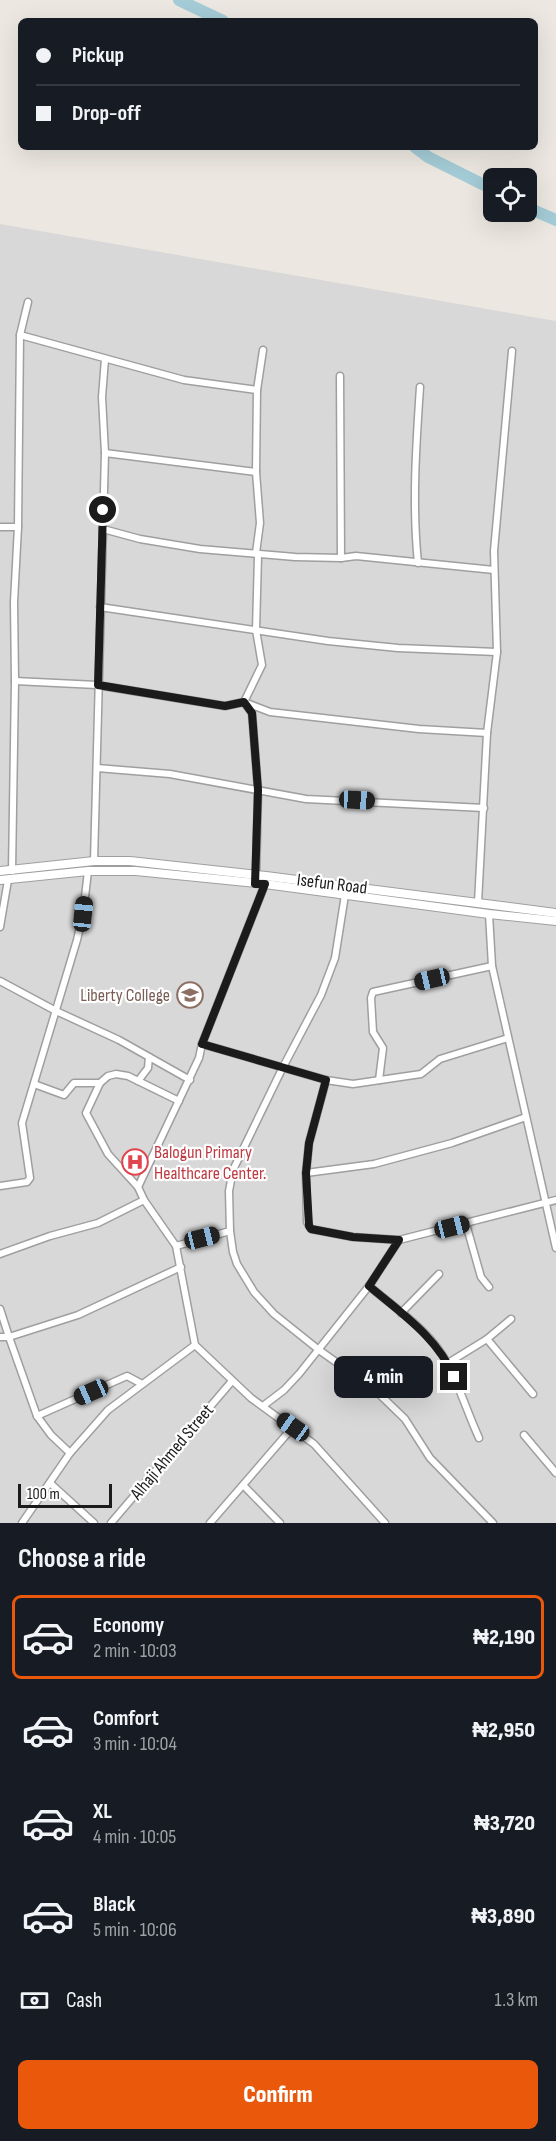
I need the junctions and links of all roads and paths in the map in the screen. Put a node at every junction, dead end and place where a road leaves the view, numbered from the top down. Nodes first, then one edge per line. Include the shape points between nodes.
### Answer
1 (28, 302) dead end
2 (20, 335) junction
3 (263, 350) dead end
4 (512, 351) dead end
5 (105, 359) junction
6 (340, 376) dead end
7 (420, 387) dead end
8 (257, 390) junction
9 (105, 453) junction
10 (256, 472) junction
11 (0, 527) edge
12 (18, 527) junction
13 (103, 529) junction
14 (256, 553) junction
15 (341, 558) junction
16 (418, 563) junction
17 (494, 570) junction
18 (100, 607) junction
19 (256, 630) junction
20 (497, 652) junction
21 (15, 681) junction
22 (98, 685) junction
23 (244, 702) junction
24 (487, 733) junction
25 (97, 768) junction
26 (258, 790) junction
27 (484, 808) junction
28 (94, 861) junction
29 (88, 870) junction
30 (0, 871) edge
31 (12, 871) junction
32 (256, 879) junction
33 (4, 880) edge
34 (265, 884) junction
35 (345, 895) junction
36 (478, 903) junction
37 (556, 913) edge
38 (489, 914) junction
39 (556, 921) edge
40 (0, 927) edge
41 (492, 966) junction
42 (0, 981) edge
43 (56, 1011) junction
44 (508, 1038) junction
45 (202, 1044) junction
46 (149, 1057) junction
47 (282, 1068) junction
48 (190, 1080) junction
49 (326, 1080) junction
50 (379, 1080) junction
51 (138, 1081) junction
52 (100, 1083) junction
53 (34, 1084) junction
54 (179, 1101) junction
55 (526, 1117) junction
56 (306, 1173) junction
57 (0, 1186) edge
58 (138, 1187) junction
59 (144, 1200) junction
60 (556, 1200) edge
61 (546, 1202) junction
62 (466, 1224) junction
63 (230, 1231) junction
64 (399, 1240) junction
65 (176, 1246) junction
66 (556, 1248) edge
67 (0, 1254) edge
68 (181, 1267) junction
69 (439, 1274) dead end
70 (369, 1286) junction
71 (489, 1287) dead end
72 (0, 1309) edge
73 (401, 1313) junction
74 (511, 1319) dead end
75 (0, 1337) edge
76 (9, 1337) junction
77 (487, 1339) junction
78 (195, 1345) junction
79 (319, 1350) junction
80 (448, 1363) junction
81 (232, 1380) junction
82 (142, 1384) junction
83 (533, 1394) dead end
84 (263, 1406) junction
85 (37, 1416) junction
86 (293, 1427) junction
87 (524, 1435) dead end
88 (478, 1438) dead end
89 (70, 1453) junction
90 (556, 1473) edge
91 (50, 1483) junction
92 (244, 1486) junction
93 (21, 1523) edge
94 (94, 1523) edge
95 (111, 1523) edge
96 (210, 1523) edge
97 (280, 1523) edge
98 (385, 1523) edge
99 (493, 1523) edge

1 - 2 street
2 - 5 street
2 - 12 street
3 - 8 street
4 - 17 street
5 - 8 street via 184,380
5 - 9 street
6 - 15 street
7 - 16 street via 414,470
8 - 10 street
9 - 10 street
9 - 13 street
10 - 14 street via 260,523
11 - 12 street
12 - 21 street
13 - 14 street via 200,549
13 - 18 street
14 - 15 street
14 - 19 street
15 - 16 street
16 - 17 street
17 - 20 street
18 - 19 street
18 - 22 street
19 - 20 street via 398,648
19 - 23 street via 262,665
20 - 24 street
21 - 22 street
21 - 31 street
22 - 23 street via 225,706
22 - 25 street
23 - 24 street via 270,712
23 - 26 street via 252,713
24 - 27 street
25 - 26 street via 170,774
25 - 28 street
26 - 27 street via 306,799
26 - 32 street
27 - 36 street
28 - 31 street, Isefun Road
28 - 32 street, Isefun Road via 130,861
29 - 32 street, Isefun Road
29 - 33 street, Isefun Road
29 - 43 street via 83,914
30 - 31 street, Isefun Road
32 - 34 street, Isefun Road
32 - 36 street, Isefun Road
33 - 40 street
34 - 35 street, Isefun Road
34 - 45 street
35 - 38 street, Isefun Road
35 - 47 street via 335,958 321,995
36 - 37 street, Isefun Road
38 - 39 street, Isefun Road
38 - 41 street
41 - 44 street
41 - 50 street via 373,992 373,1032 383,1048
42 - 43 street
43 - 46 street
43 - 53 street
44 - 50 street via 440,1059 421,1074
44 - 55 street
45 - 47 street
45 - 48 street
46 - 48 street
46 - 51 street via 148,1068
47 - 49 street
47 - 63 street via 233,1170
48 - 54 street
49 - 50 street via 353,1084
49 - 56 street via 309,1143
51 - 52 street via 116,1074
51 - 54 street
52 - 53 street via 74,1083 64,1095
52 - 58 street via 86,1113 108,1154
53 - 57 street via 22,1130 30,1178 27,1182
54 - 58 street
55 - 56 street via 374,1164
55 - 61 street
56 - 64 street via 307,1222 311,1229
58 - 59 street
59 - 65 street
59 - 67 street via 98,1223
60 - 61 street
61 - 62 street
61 - 66 street
62 - 64 street
62 - 71 street via 481,1277
63 - 65 street
63 - 79 street via 237,1264 254,1292 274,1314
64 - 70 street
65 - 68 street
68 - 76 street via 78,1315
68 - 78 street
69 - 73 street
70 - 73 street
70 - 79 street
72 - 76 street
73 - 80 street
74 - 77 street
75 - 76 street
76 - 85 street
77 - 80 street
77 - 83 street
78 - 81 street
78 - 82 street
79 - 84 street via 284,1390
79 - 99 street via 374,1389 405,1419 430,1458
80 - 88 street
81 - 84 street
81 - 95 street, Alhaji Ahmed Street
82 - 85 street via 127,1376
82 - 89 street via 108,1410
84 - 86 street
85 - 89 street
86 - 92 street
86 - 98 street via 314,1444
87 - 90 street
89 - 91 street
91 - 93 street
91 - 94 street
92 - 96 street
92 - 97 street

